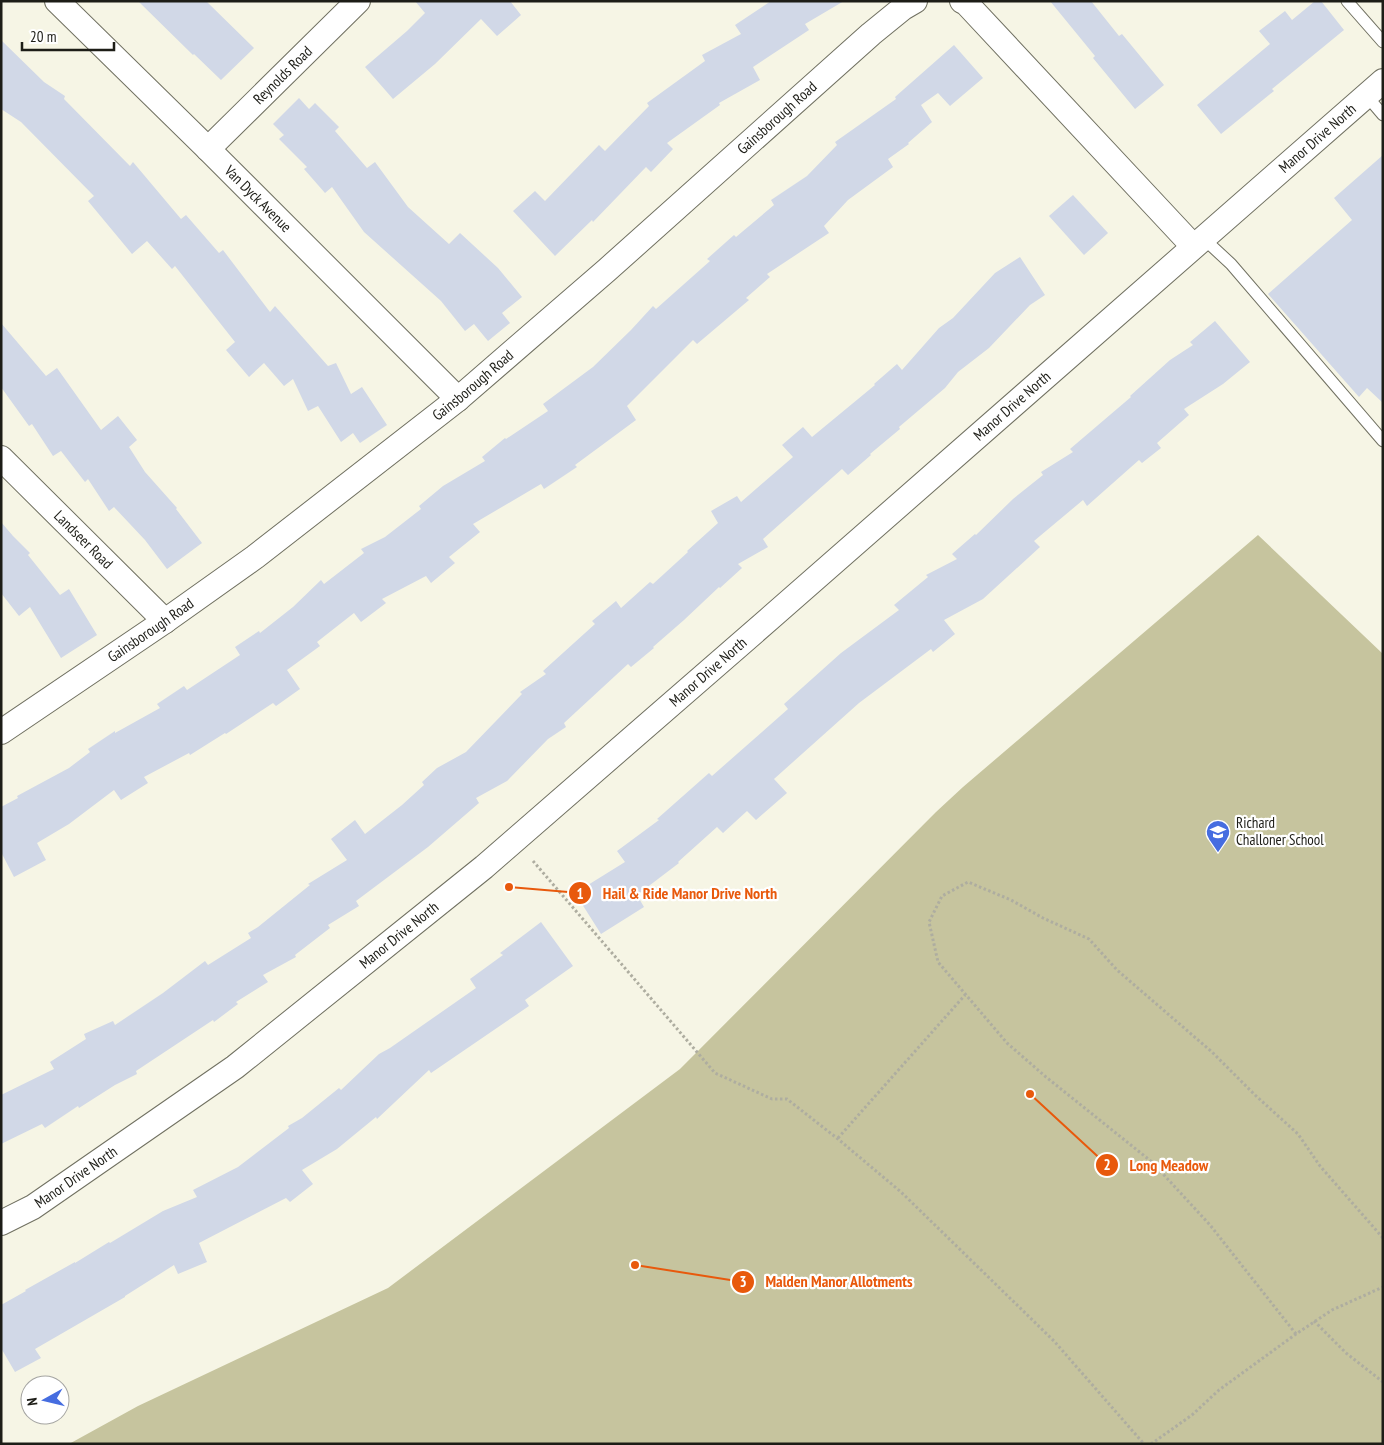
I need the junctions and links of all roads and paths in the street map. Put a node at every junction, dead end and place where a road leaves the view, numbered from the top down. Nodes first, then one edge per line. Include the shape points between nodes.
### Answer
1 (57, 1) edge
2 (358, 1) edge
3 (915, 1) edge
4 (962, 1) edge
5 (1347, 1) edge
6 (1383, 42) edge
7 (1374, 88) edge
8 (1383, 114) edge
9 (208, 149) junction
10 (1198, 242) junction
11 (458, 399) junction
12 (1383, 441) edge
13 (1, 458) edge
14 (165, 621) junction
15 (1, 732) edge
16 (515, 840) junction
17 (965, 995) junction
18 (838, 1139) junction
19 (1, 1223) edge
20 (1383, 1238) edge
21 (1383, 1287) edge
22 (1314, 1322) junction
23 (1296, 1334) junction
24 (1383, 1382) edge
25 (1144, 1444) edge
26 (1151, 1444) edge

1 - 9 street, Van Dyck Avenue
2 - 9 street, Reynolds Road
3 - 11 street, Gainsborough Road via 871,34
4 - 10 street
5 - 6 lane
7 - 8 lane
7 - 10 street, Manor Drive North
9 - 11 street, Van Dyck Avenue
10 - 12 lane via 1231,264
10 - 16 street, Manor Drive North
11 - 14 street, Gainsborough Road via 255,557
13 - 14 street, Landseer Road
14 - 15 street, Gainsborough Road
16 - 18 path via 715,1073 772,1099 787,1099
16 - 19 street, Manor Drive North via 235,1067 33,1207
17 - 18 path
17 - 20 path via 938,962 929,922 942,896 968,882 1089,939 1118,970 1212,1052 1298,1134 1320,1166
17 - 23 path via 1007,1043 1152,1162 1210,1225
18 - 25 path via 901,1192 1054,1341
21 - 22 path via 1332,1310
22 - 23 path
22 - 24 path
23 - 26 path via 1218,1390 1192,1415

